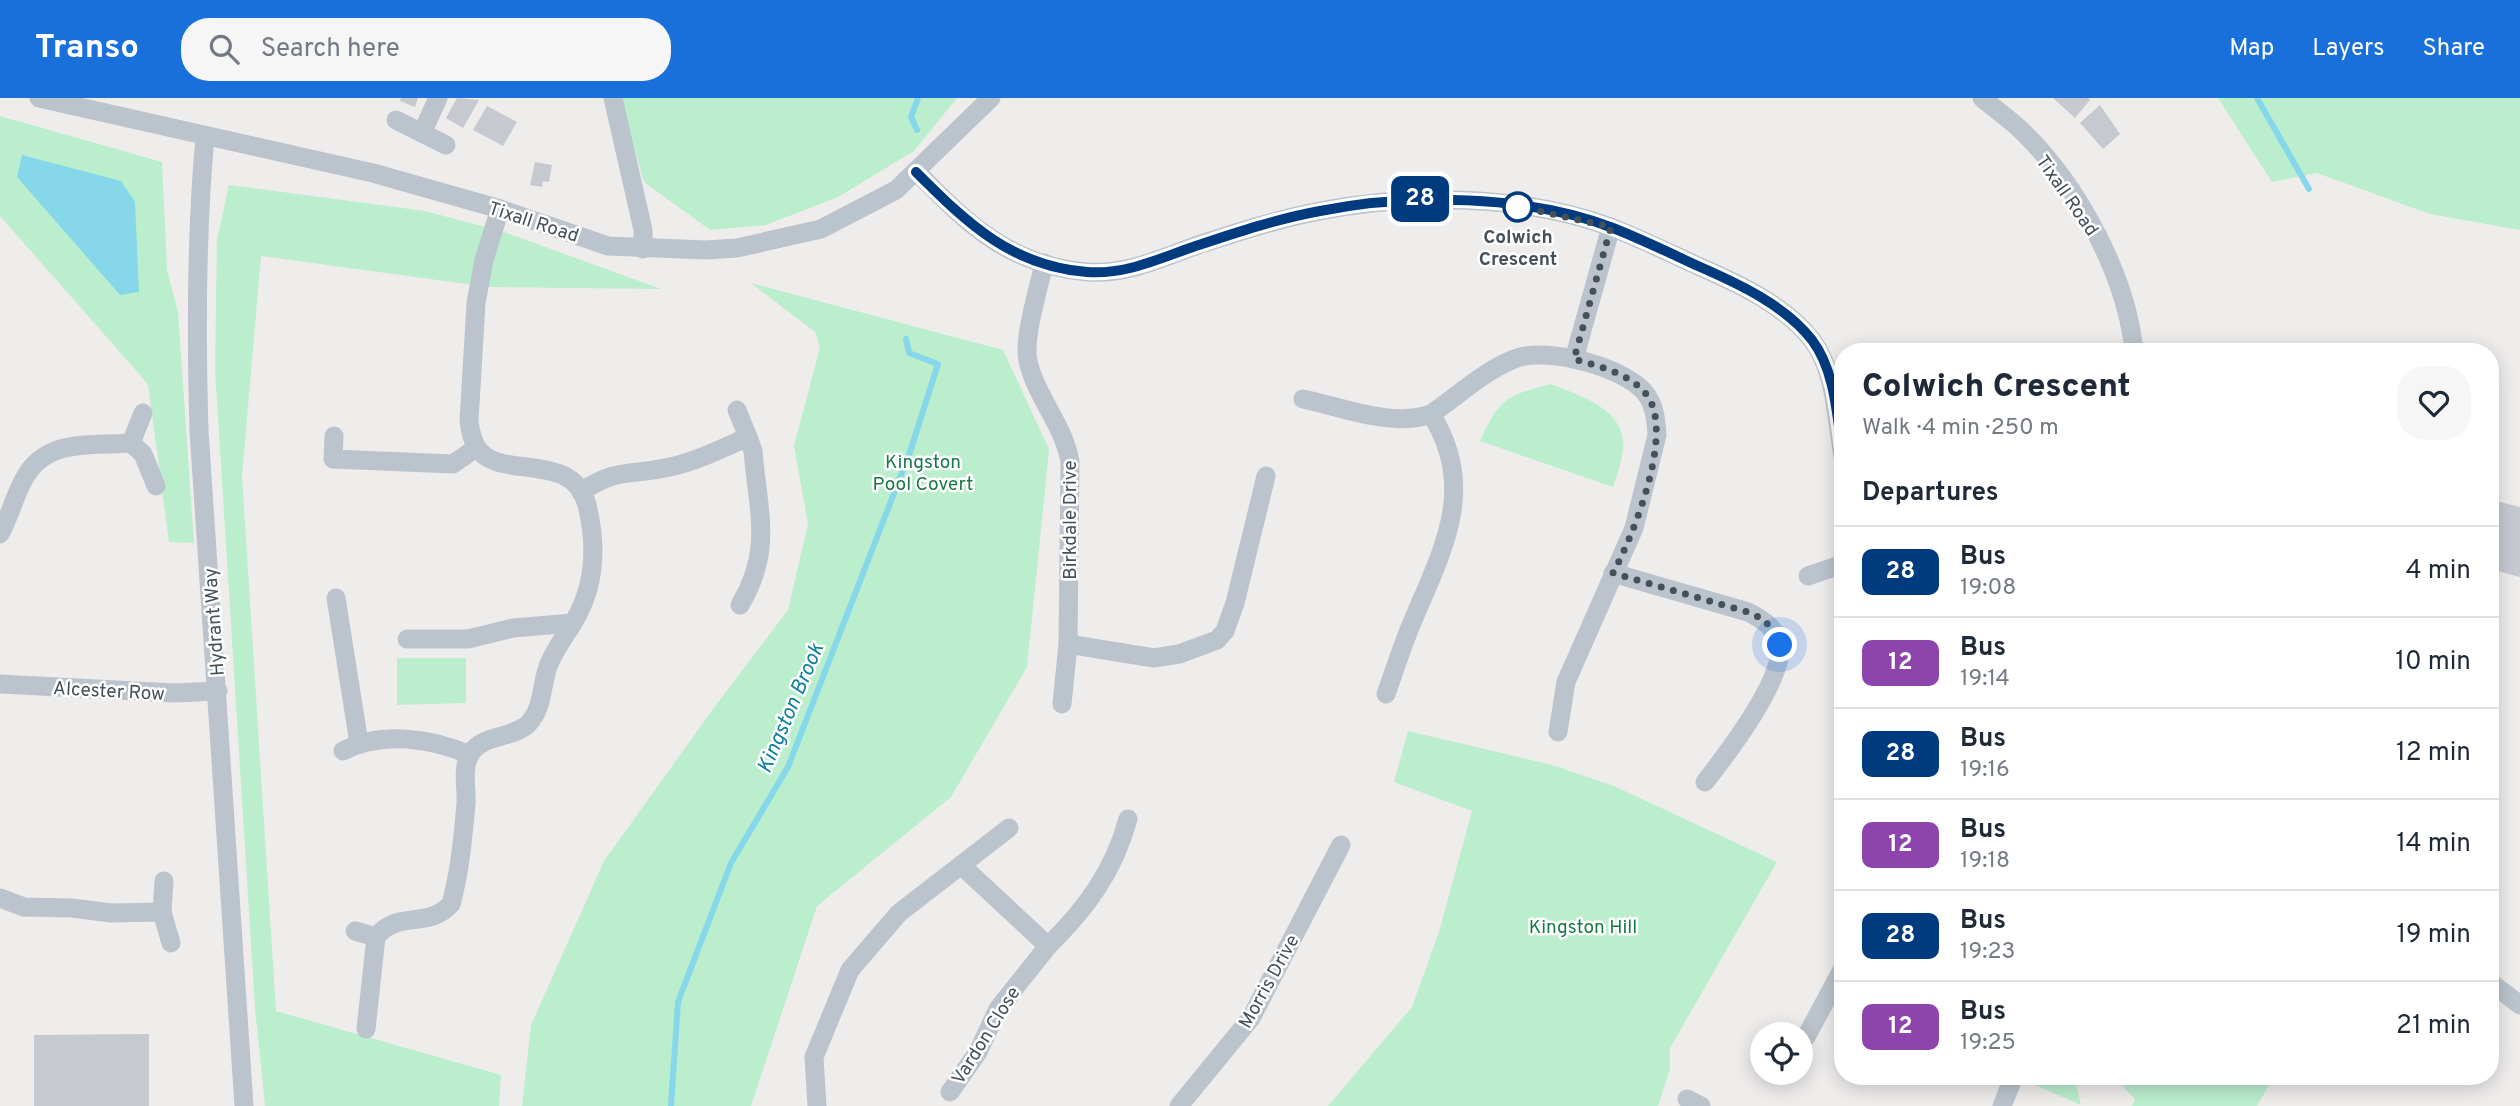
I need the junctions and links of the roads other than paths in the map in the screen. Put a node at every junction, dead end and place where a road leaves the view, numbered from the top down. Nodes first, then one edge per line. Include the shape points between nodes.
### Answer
1 (38, 98) edge
2 (438, 98) edge
3 (613, 98) edge
4 (991, 98) edge
5 (1982, 98) edge
6 (396, 120) dead end
7 (422, 133) junction
8 (205, 137) junction
9 (446, 145) dead end
10 (916, 172) junction
11 (500, 209) junction
12 (1611, 227) junction
13 (643, 249) junction
14 (1044, 263) junction
15 (2132, 343) edge
16 (1574, 359) junction
17 (1303, 399) dead end
18 (1834, 406) edge
19 (737, 410) dead end
20 (143, 413) dead end
21 (1431, 414) junction
22 (334, 436) dead end
23 (748, 437) junction
24 (131, 443) junction
25 (477, 448) junction
26 (1266, 476) dead end
27 (156, 486) dead end
28 (581, 492) junction
29 (0, 534) edge
30 (1834, 567) edge
31 (1613, 573) junction
32 (1808, 576) dead end
33 (336, 598) dead end
34 (740, 605) dead end
35 (573, 623) junction
36 (407, 639) dead end
37 (1068, 643) junction
38 (0, 684) edge
39 (218, 691) junction
40 (1386, 694) dead end
41 (1062, 704) dead end
42 (1558, 732) dead end
43 (470, 755) junction
44 (1705, 782) dead end
45 (1128, 819) dead end
46 (1009, 828) dead end
47 (1341, 845) dead end
48 (962, 866) junction
49 (164, 881) dead end
50 (0, 898) edge
51 (162, 912) junction
52 (355, 931) dead end
53 (376, 937) junction
54 (171, 943) dead end
55 (1048, 946) junction
56 (1834, 985) edge
57 (2499, 989) edge
58 (2520, 1006) edge
59 (1813, 1024) edge
60 (366, 1029) dead end
61 (2010, 1085) edge
62 (950, 1092) dead end
63 (244, 1106) edge
64 (817, 1106) edge
65 (1179, 1106) edge
66 (2002, 1106) edge

1 - 8 street, Tixall Road
2 - 7 street
3 - 13 street via 643,230
4 - 10 street, Tixall Road
5 - 15 street, Tixall Road via 2025,134 2097,234 2119,288
6 - 7 street
7 - 9 street
8 - 11 street, Tixall Road via 285,151
8 - 39 street, Hydrant Way via 196,321 199,431
10 - 13 street, Tixall Road via 896,190 821,229 737,248
10 - 14 street via 984,235
11 - 13 street, Tixall Road via 608,246
11 - 25 street via 476,303 469,421
12 - 14 street via 1511,205 1421,199 1319,211 1260,224 1123,271 1084,272
12 - 16 street
12 - 18 street via 1746,289 1798,325 1822,356
14 - 37 street, Birkdale Drive via 1028,355 1066,441 1070,462
16 - 21 street via 1537,353 1515,359
16 - 31 street via 1636,384 1647,396 1656,419 1653,456 1634,528
17 - 21 street via 1402,419
19 - 23 street
20 - 24 street
21 - 40 street via 1450,452 1454,479 1449,530
22 - 25 street via 334,459 453,464
23 - 28 street via 671,467 610,475
23 - 34 street via 761,557 756,579
24 - 27 street via 143,454
24 - 29 street via 70,446 40,457 23,480
25 - 28 street via 498,461 554,470
26 - 37 street via 1235,603 1217,640 1154,658
28 - 35 street via 593,542 594,574
30 - 32 street
31 - 42 street via 1566,682
31 - 44 street via 1748,612 1765,620 1777,635 1779,658 1773,675 1736,742
33 - 43 street via 351,747 427,740
35 - 36 street via 513,628 468,639
35 - 43 street via 548,665 541,698 527,725 478,744
37 - 41 street, Birkdale Drive
38 - 39 street, Alcester Row
39 - 63 street, Hydrant Way
43 - 53 street via 451,904 425,920 398,920
45 - 55 street, Vardon Close via 1100,886
46 - 48 street
47 - 65 street, Morris Drive via 1251,1018
48 - 55 street
48 - 64 street via 899,913 850,970 814,1057
49 - 51 street
50 - 51 street via 24,907 111,914
51 - 54 street
52 - 53 street
53 - 60 street
55 - 62 street, Vardon Close via 998,1009 978,1052
56 - 59 street
57 - 58 street
61 - 66 street

